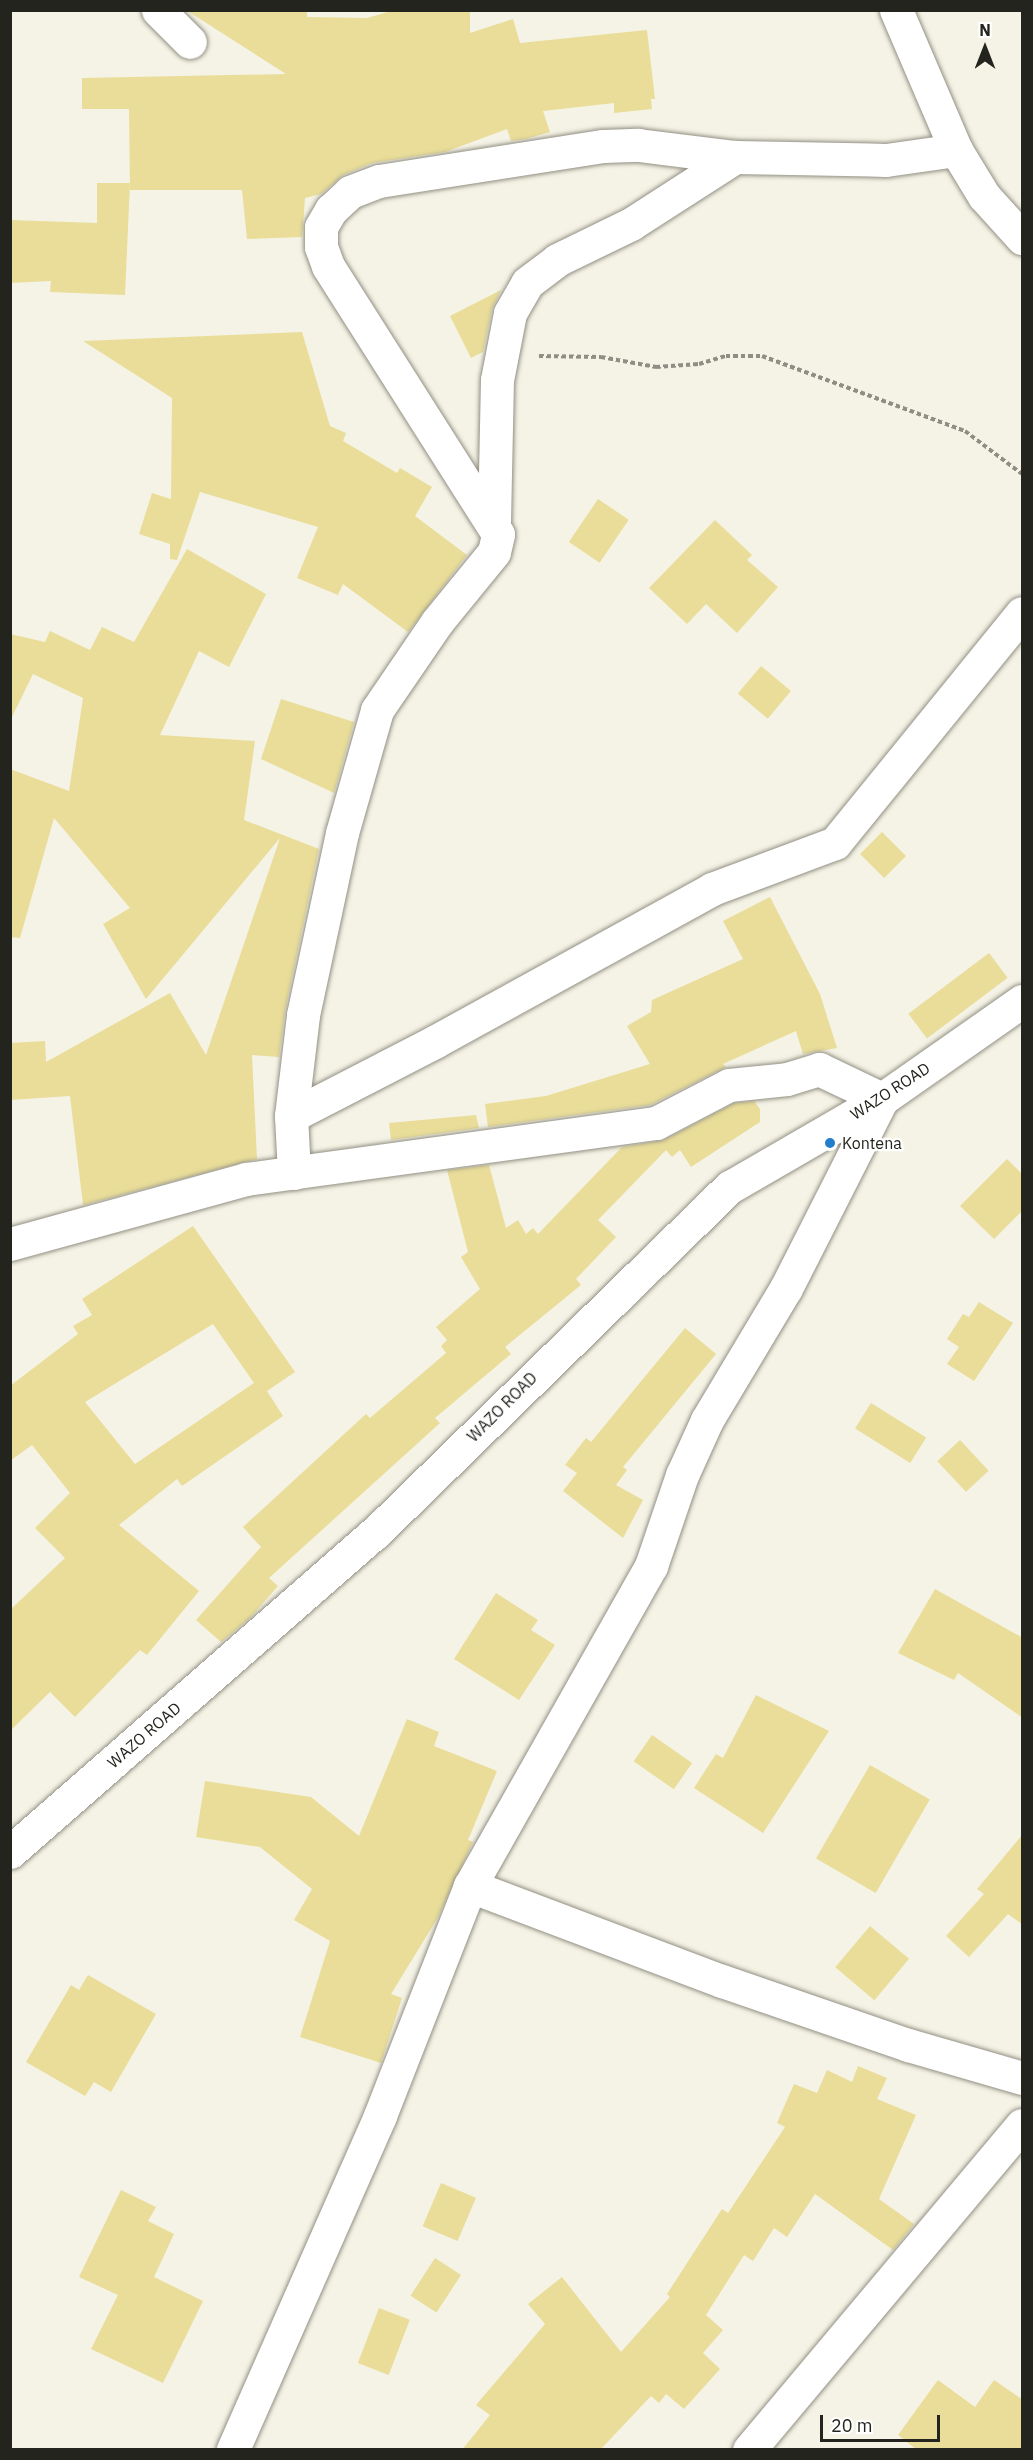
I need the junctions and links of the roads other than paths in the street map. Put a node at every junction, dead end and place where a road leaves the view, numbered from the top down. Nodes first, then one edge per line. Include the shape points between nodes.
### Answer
1 (158, 10) edge
2 (896, 10) edge
3 (190, 42) dead end
4 (956, 150) junction
5 (735, 157) junction
6 (1023, 238) edge
7 (494, 522) junction
8 (1023, 613) edge
9 (1023, 1001) edge
10 (882, 1099) junction
11 (291, 1116) junction
12 (294, 1173) junction
13 (10, 1244) edge
14 (10, 1852) edge
15 (470, 1886) junction
16 (1023, 2078) edge
17 (1023, 2125) edge
18 (233, 2450) edge
19 (749, 2450) edge

1 - 3 street
2 - 4 street
4 - 5 street via 886,160
4 - 6 street via 984,196
5 - 7 street via 631,224 557,260 526,283 510,313 498,380
5 - 7 street via 638,145 509,158 379,181 350,192 331,210 321,227 321,247 328,266 481,512
7 - 11 street via 498,534 494,552 437,622 377,710 322,916 303,1015
8 - 11 street via 835,843 712,889 446,1036
9 - 10 street, WAZO ROAD
10 - 12 street via 819,1069 787,1079 729,1084 656,1123
10 - 14 street, WAZO ROAD via 730,1187 375,1533
10 - 15 street via 786,1288 707,1420 682,1475 651,1566
11 - 12 street
12 - 13 street via 246,1179
15 - 16 street via 722,1981 908,2045
15 - 18 street via 380,2116
17 - 19 street

